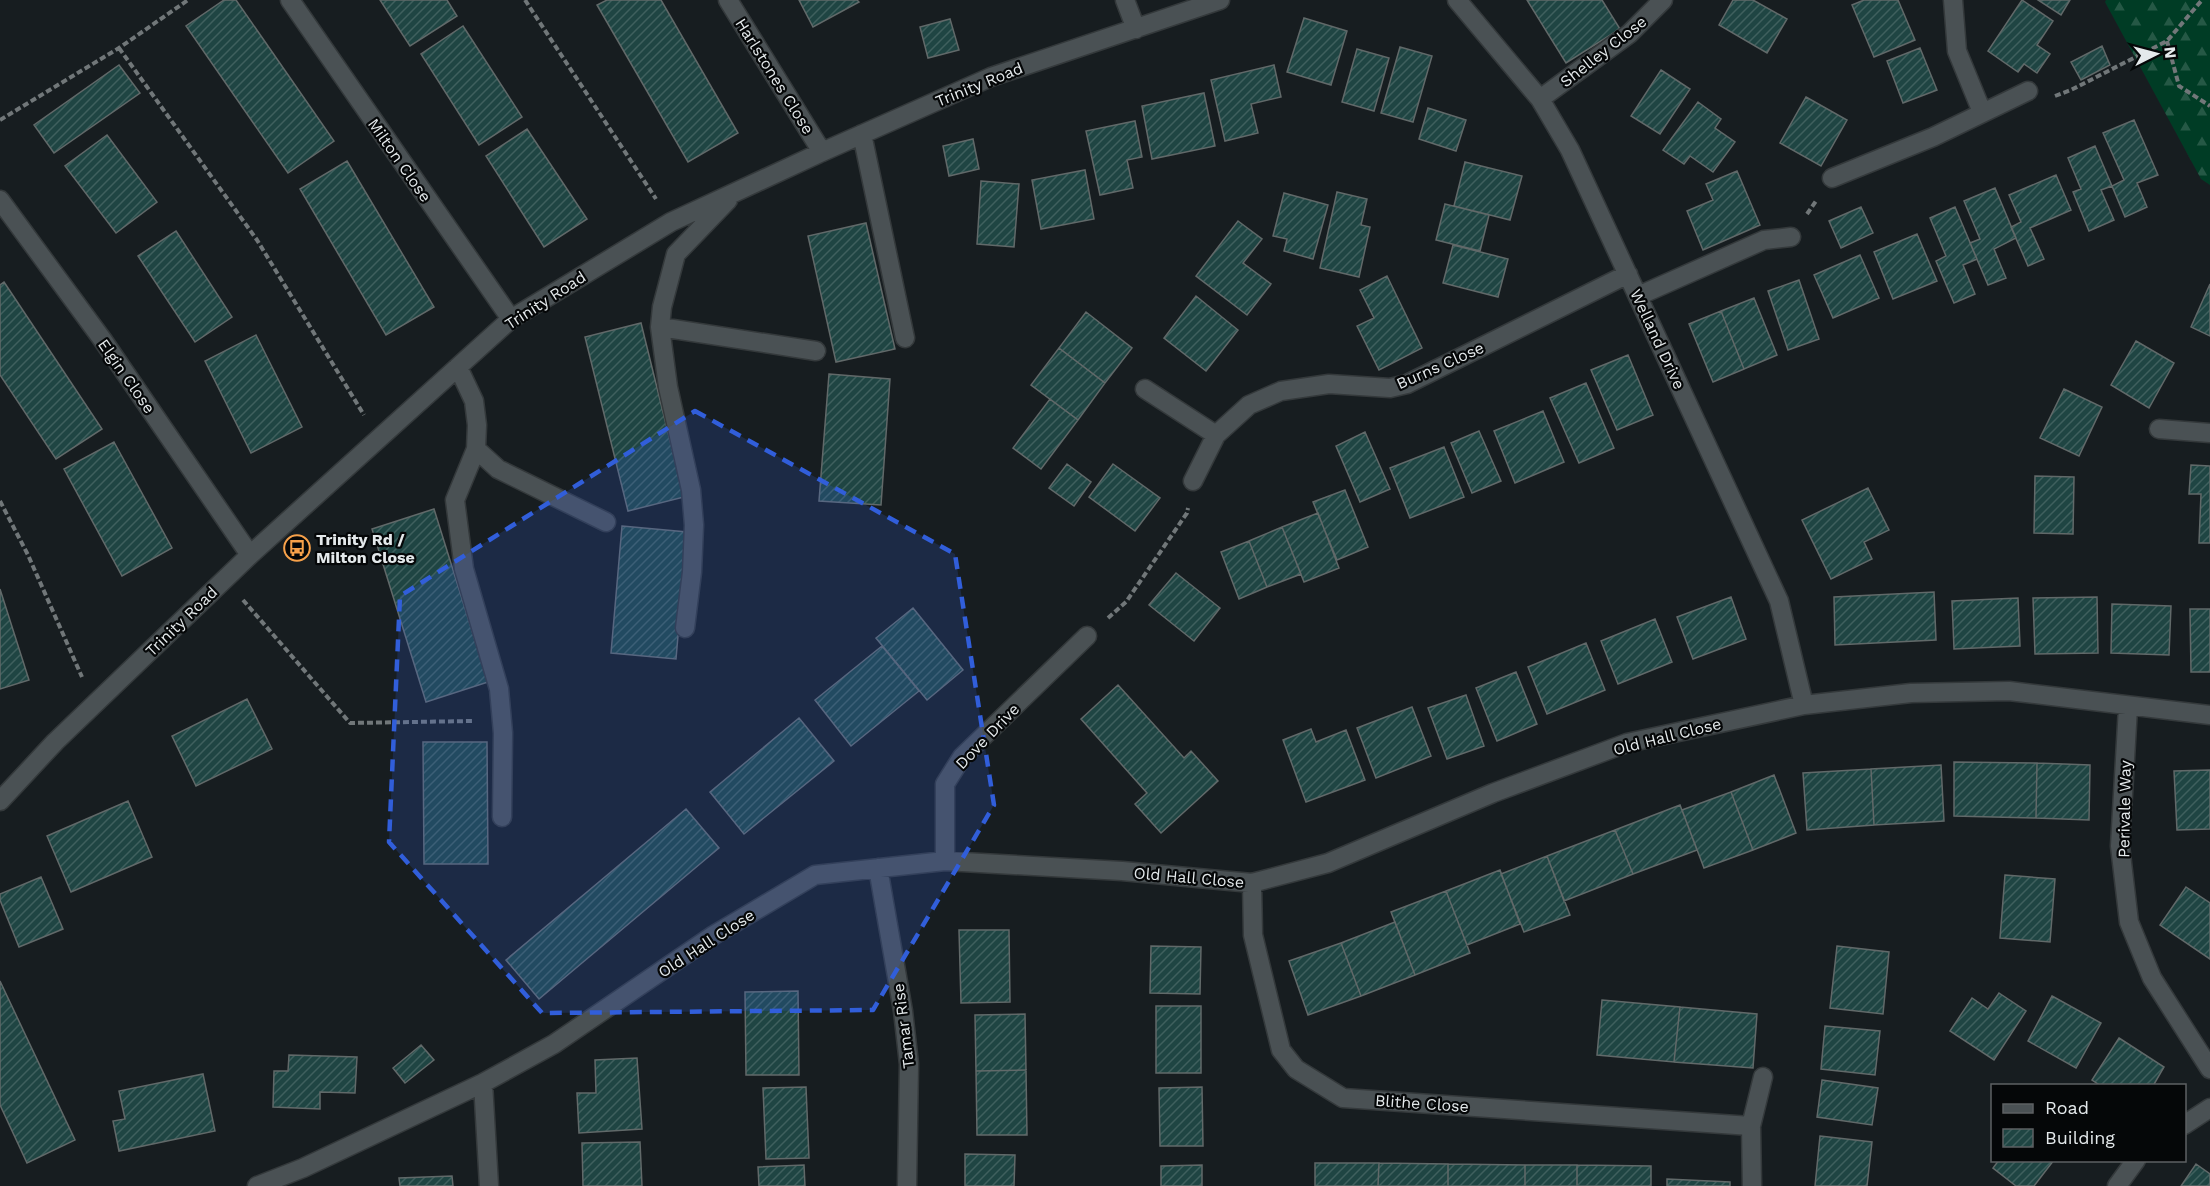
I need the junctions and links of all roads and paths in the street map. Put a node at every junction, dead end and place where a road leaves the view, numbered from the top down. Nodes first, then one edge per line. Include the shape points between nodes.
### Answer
1 (188, 0) edge
2 (290, 0) edge
3 (525, 0) edge
4 (728, 0) edge
5 (1125, 0) edge
6 (1220, 0) edge
7 (1457, 0) edge
8 (1663, 0) edge
9 (1953, 0) edge
10 (2202, 0) edge
11 (1136, 29) junction
12 (2168, 40) junction
13 (119, 48) junction
14 (2028, 91) joint
15 (1540, 99) junction
16 (2210, 106) edge
17 (1982, 112) junction
18 (0, 120) edge
19 (862, 134) junction
20 (822, 152) junction
21 (1832, 178) joint
22 (736, 192) junction
23 (0, 200) edge
24 (671, 222) junction
25 (1791, 237) joint
26 (1628, 274) junction
27 (1638, 296) junction
28 (511, 319) junction
29 (660, 327) junction
30 (905, 338) dead end
31 (816, 351) dead end
32 (458, 367) junction
33 (1145, 389) dead end
34 (2159, 429) dead end
35 (2210, 433) edge
36 (1216, 435) junction
37 (378, 439) junction
38 (476, 449) junction
39 (1193, 481) joint
40 (0, 501) edge
41 (606, 522) dead end
42 (250, 555) junction
43 (225, 579) junction
44 (685, 628) dead end
45 (1087, 636) joint
46 (94, 705) junction
47 (1804, 705) junction
48 (2128, 707) junction
49 (2210, 715) edge
50 (502, 720) junction
51 (0, 801) edge
52 (502, 817) dead end
53 (945, 861) junction
54 (878, 867) junction
55 (1252, 883) junction
56 (2210, 1069) edge
57 (1762, 1077) dead end
58 (483, 1083) junction
59 (2210, 1108) edge
60 (2186, 1124) edge
61 (1751, 1126) junction
62 (2135, 1162) edge
63 (257, 1186) edge
64 (489, 1186) edge
65 (907, 1186) edge
66 (1752, 1186) edge
67 (2117, 1186) edge

1 - 13 path
2 - 28 street, Milton Close
3 - 24 path
4 - 20 street, Harlstones Close
5 - 11 street
6 - 11 street, Trinity Road
7 - 15 street, Welland Drive
8 - 15 street, Shelley Close via 1629,34
9 - 17 street via 1957,51
10 - 12 path
11 - 19 street, Trinity Road via 991,76
12 - 14 path via 2071,90 2051,97
12 - 16 path via 2179,86
13 - 18 path
13 - 37 path via 257,240
14 - 17 street
15 - 26 street, Welland Drive via 1570,150
17 - 21 street via 1933,137
19 - 20 street, Trinity Road
19 - 30 street
20 - 22 street, Trinity Road
21 - 25 path
22 - 24 street, Trinity Road
22 - 29 street via 676,254
23 - 42 street, Elgin Close via 102,339
24 - 28 street, Trinity Road
25 - 27 street via 1764,240
26 - 27 street, Welland Drive
26 - 36 street, Burns Close via 1407,384 1390,388 1329,384 1281,391 1249,405
27 - 47 street, Welland Drive via 1779,601
28 - 32 street, Trinity Road
29 - 31 street
29 - 44 street via 694,525
32 - 37 street, Trinity Road
32 - 38 street via 474,401
33 - 36 street
34 - 35 street
36 - 39 street, Burns Close
37 - 42 street, Trinity Road
38 - 41 street via 498,469
38 - 50 street via 455,500 464,569 499,689
39 - 45 path via 1187,513 1133,592
40 - 46 path
42 - 43 street, Trinity Road
43 - 46 street, Trinity Road
43 - 50 path via 350,723
45 - 53 street, Dove Drive via 963,757 945,784
46 - 51 street, Trinity Road
47 - 48 street, Old Hall Close via 1911,693 2009,691
47 - 55 street, Old Hall Close via 1627,743 1493,793 1328,863
48 - 49 street, Old Hall Close
48 - 56 street, Perivale Way via 2120,846 2129,922 2152,978
50 - 52 street
53 - 54 street, Old Hall Close
53 - 55 street, Old Hall Close
54 - 58 street, Old Hall Close via 815,875 714,935 554,1044
54 - 65 street, Tamar Rise via 909,1064
55 - 61 street, Blithe Close via 1253,935 1281,1050 1296,1069 1343,1098
57 - 61 street
58 - 63 street, Old Hall Close
58 - 64 street
59 - 60 street
61 - 66 street
62 - 67 street

